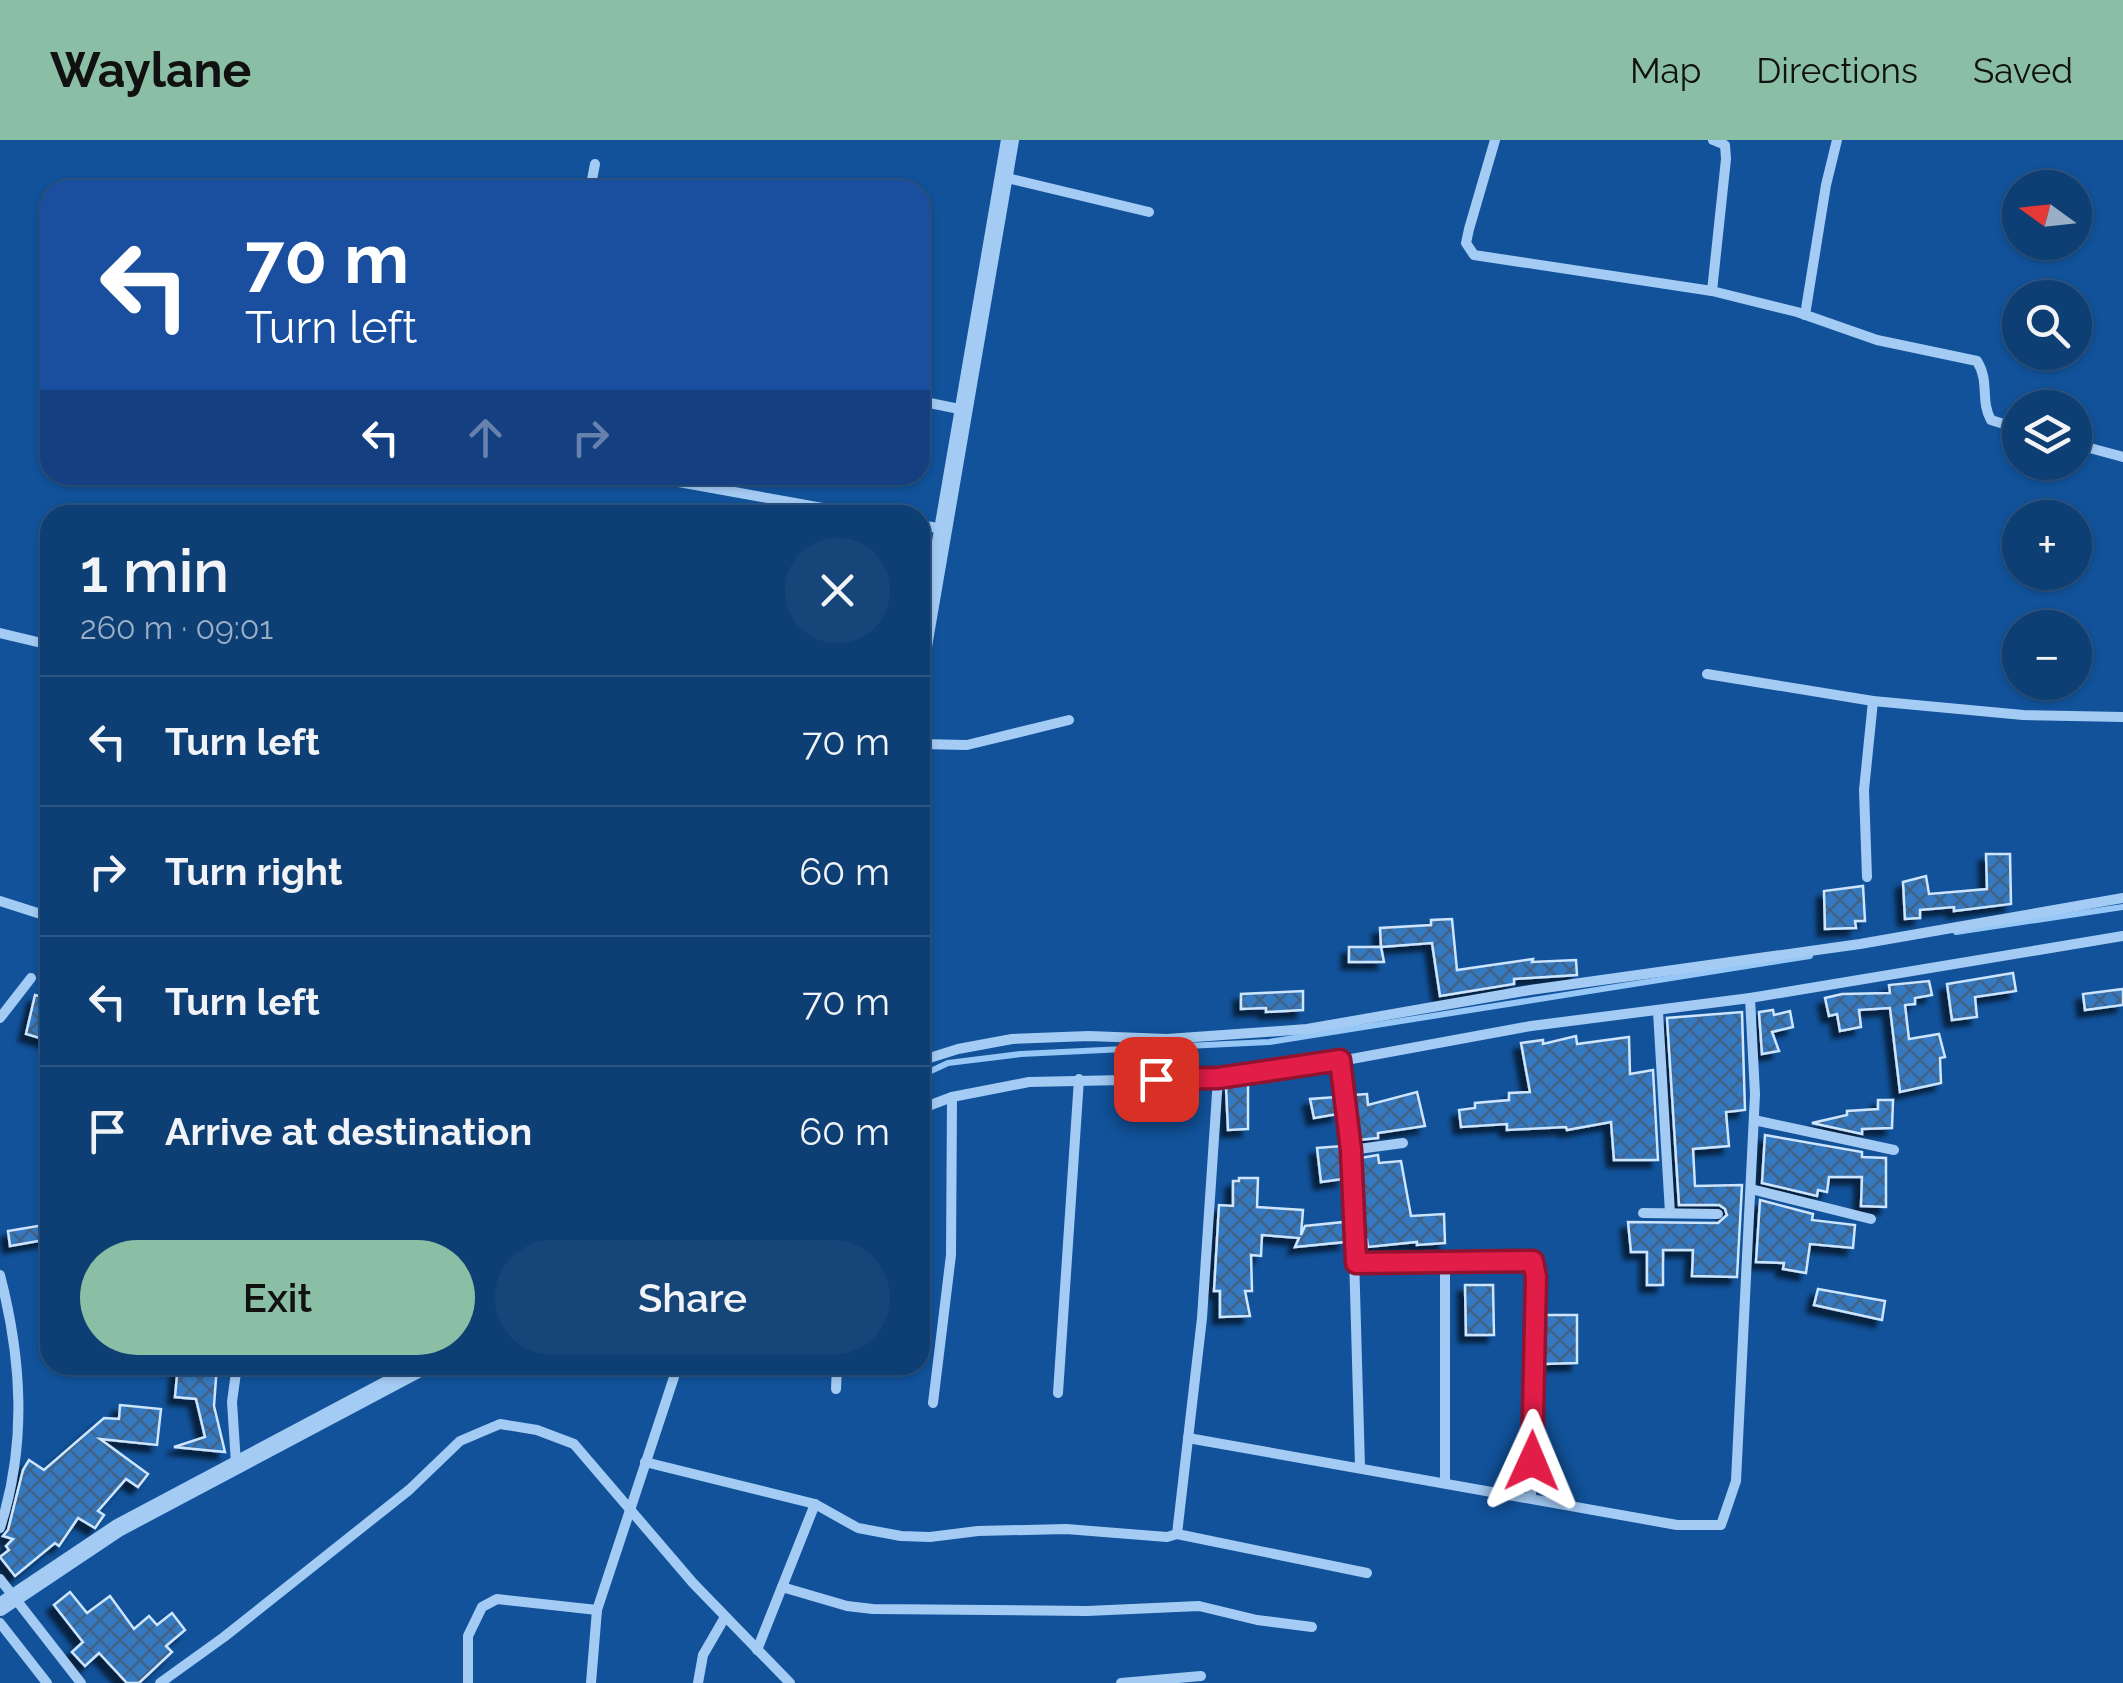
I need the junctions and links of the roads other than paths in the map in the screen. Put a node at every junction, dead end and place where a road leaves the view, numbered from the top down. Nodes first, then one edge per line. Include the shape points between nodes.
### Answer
1 (1010, 140) edge
2 (1496, 140) edge
3 (1713, 140) edge
4 (1837, 140) edge
5 (594, 164) dead end
6 (1002, 176) junction
7 (592, 180) edge
8 (1149, 212) dead end
9 (1712, 291) junction
10 (1805, 315) junction
11 (930, 403) edge
12 (965, 410) junction
13 (2002, 423) edge
14 (2092, 448) edge
15 (2123, 456) edge
16 (696, 485) edge
17 (806, 505) edge
18 (930, 527) edge
19 (944, 530) junction
20 (930, 608) edge
21 (0, 634) edge
22 (40, 643) edge
23 (1707, 674) dead end
24 (1873, 701) junction
25 (2123, 718) edge
26 (1069, 720) dead end
27 (930, 744) edge
28 (1867, 877) dead end
29 (2123, 898) edge
30 (0, 901) edge
31 (40, 914) edge
32 (2123, 936) edge
33 (32, 978) dead end
34 (1750, 998) junction
35 (1658, 1012) junction
36 (0, 1018) edge
37 (930, 1059) edge
38 (1340, 1060) junction
39 (1218, 1078) junction
40 (1079, 1080) junction
41 (952, 1097) junction
42 (930, 1105) edge
43 (1754, 1120) junction
44 (1403, 1143) dead end
45 (1351, 1150) junction
46 (1894, 1150) dead end
47 (1751, 1189) junction
48 (1643, 1213) dead end
49 (1670, 1214) junction
50 (1718, 1214) dead end
51 (1872, 1219) dead end
52 (1445, 1261) junction
53 (1356, 1263) junction
54 (0, 1275) edge
55 (236, 1375) edge
56 (406, 1375) edge
57 (675, 1375) edge
58 (837, 1375) edge
59 (836, 1388) dead end
60 (1058, 1392) dead end
61 (933, 1402) dead end
62 (1188, 1438) junction
63 (645, 1462) junction
64 (236, 1464) junction
65 (1360, 1468) junction
66 (1445, 1482) junction
67 (1532, 1498) junction
68 (815, 1504) junction
69 (631, 1509) junction
70 (0, 1528) edge
71 (1177, 1534) junction
72 (1367, 1573) dead end
73 (0, 1578) edge
74 (782, 1586) junction
75 (8, 1600) edge
76 (597, 1610) junction
77 (725, 1616) junction
78 (0, 1623) edge
79 (1312, 1627) dead end
80 (757, 1650) junction
81 (1202, 1676) dead end
82 (47, 1683) edge
83 (80, 1683) edge
84 (160, 1683) edge
85 (468, 1683) edge
86 (591, 1683) edge
87 (698, 1683) edge
88 (790, 1683) edge
89 (1121, 1683) edge

1 - 6 street
2 - 9 street via 1466,243 1474,255
3 - 9 street via 1725,145 1726,159
4 - 10 street
5 - 7 street
6 - 8 street
6 - 12 street
9 - 10 street
10 - 13 street via 1878,340 1977,361 1985,375 1986,410
11 - 12 street
12 - 19 street
14 - 15 street
16 - 17 street
18 - 19 street
19 - 20 street
21 - 22 street
23 - 24 street
24 - 25 street
24 - 28 street via 1864,790
26 - 27 street via 1000,740
29 - 37 street via 1307,1029 1167,1039 1012,1039
30 - 31 street
32 - 34 street
33 - 36 street
34 - 35 street
34 - 43 street
35 - 38 street via 1531,1026
35 - 49 street
38 - 39 street
38 - 45 street
39 - 40 street
39 - 62 street
40 - 41 street
40 - 60 street
41 - 42 street
41 - 61 street via 951,1255
43 - 46 street
43 - 47 street
44 - 45 street
45 - 53 street
47 - 51 street
47 - 67 street via 1736,1481 1721,1525 1677,1525
48 - 49 street
49 - 50 street
52 - 53 street
52 - 66 street
52 - 67 street via 1533,1261
53 - 65 street
54 - 70 street via 14,1329 20,1403 14,1476
55 - 64 street
56 - 64 street
57 - 63 street
58 - 59 street
62 - 65 street
62 - 71 street
63 - 68 street
63 - 69 street
64 - 75 street via 118,1528
65 - 66 street
66 - 67 street
68 - 71 street via 858,1528 900,1536 1048,1529
68 - 74 street
69 - 76 street
69 - 77 street
69 - 84 street via 574,1444 500,1424 460,1442 409,1490
71 - 72 street
73 - 75 street
74 - 79 street via 873,1609 1198,1606
74 - 80 street
75 - 83 street
76 - 85 street via 496,1599 482,1607 468,1636
76 - 86 street
77 - 80 street
77 - 87 street via 703,1655
78 - 82 street
80 - 88 street
81 - 89 street

